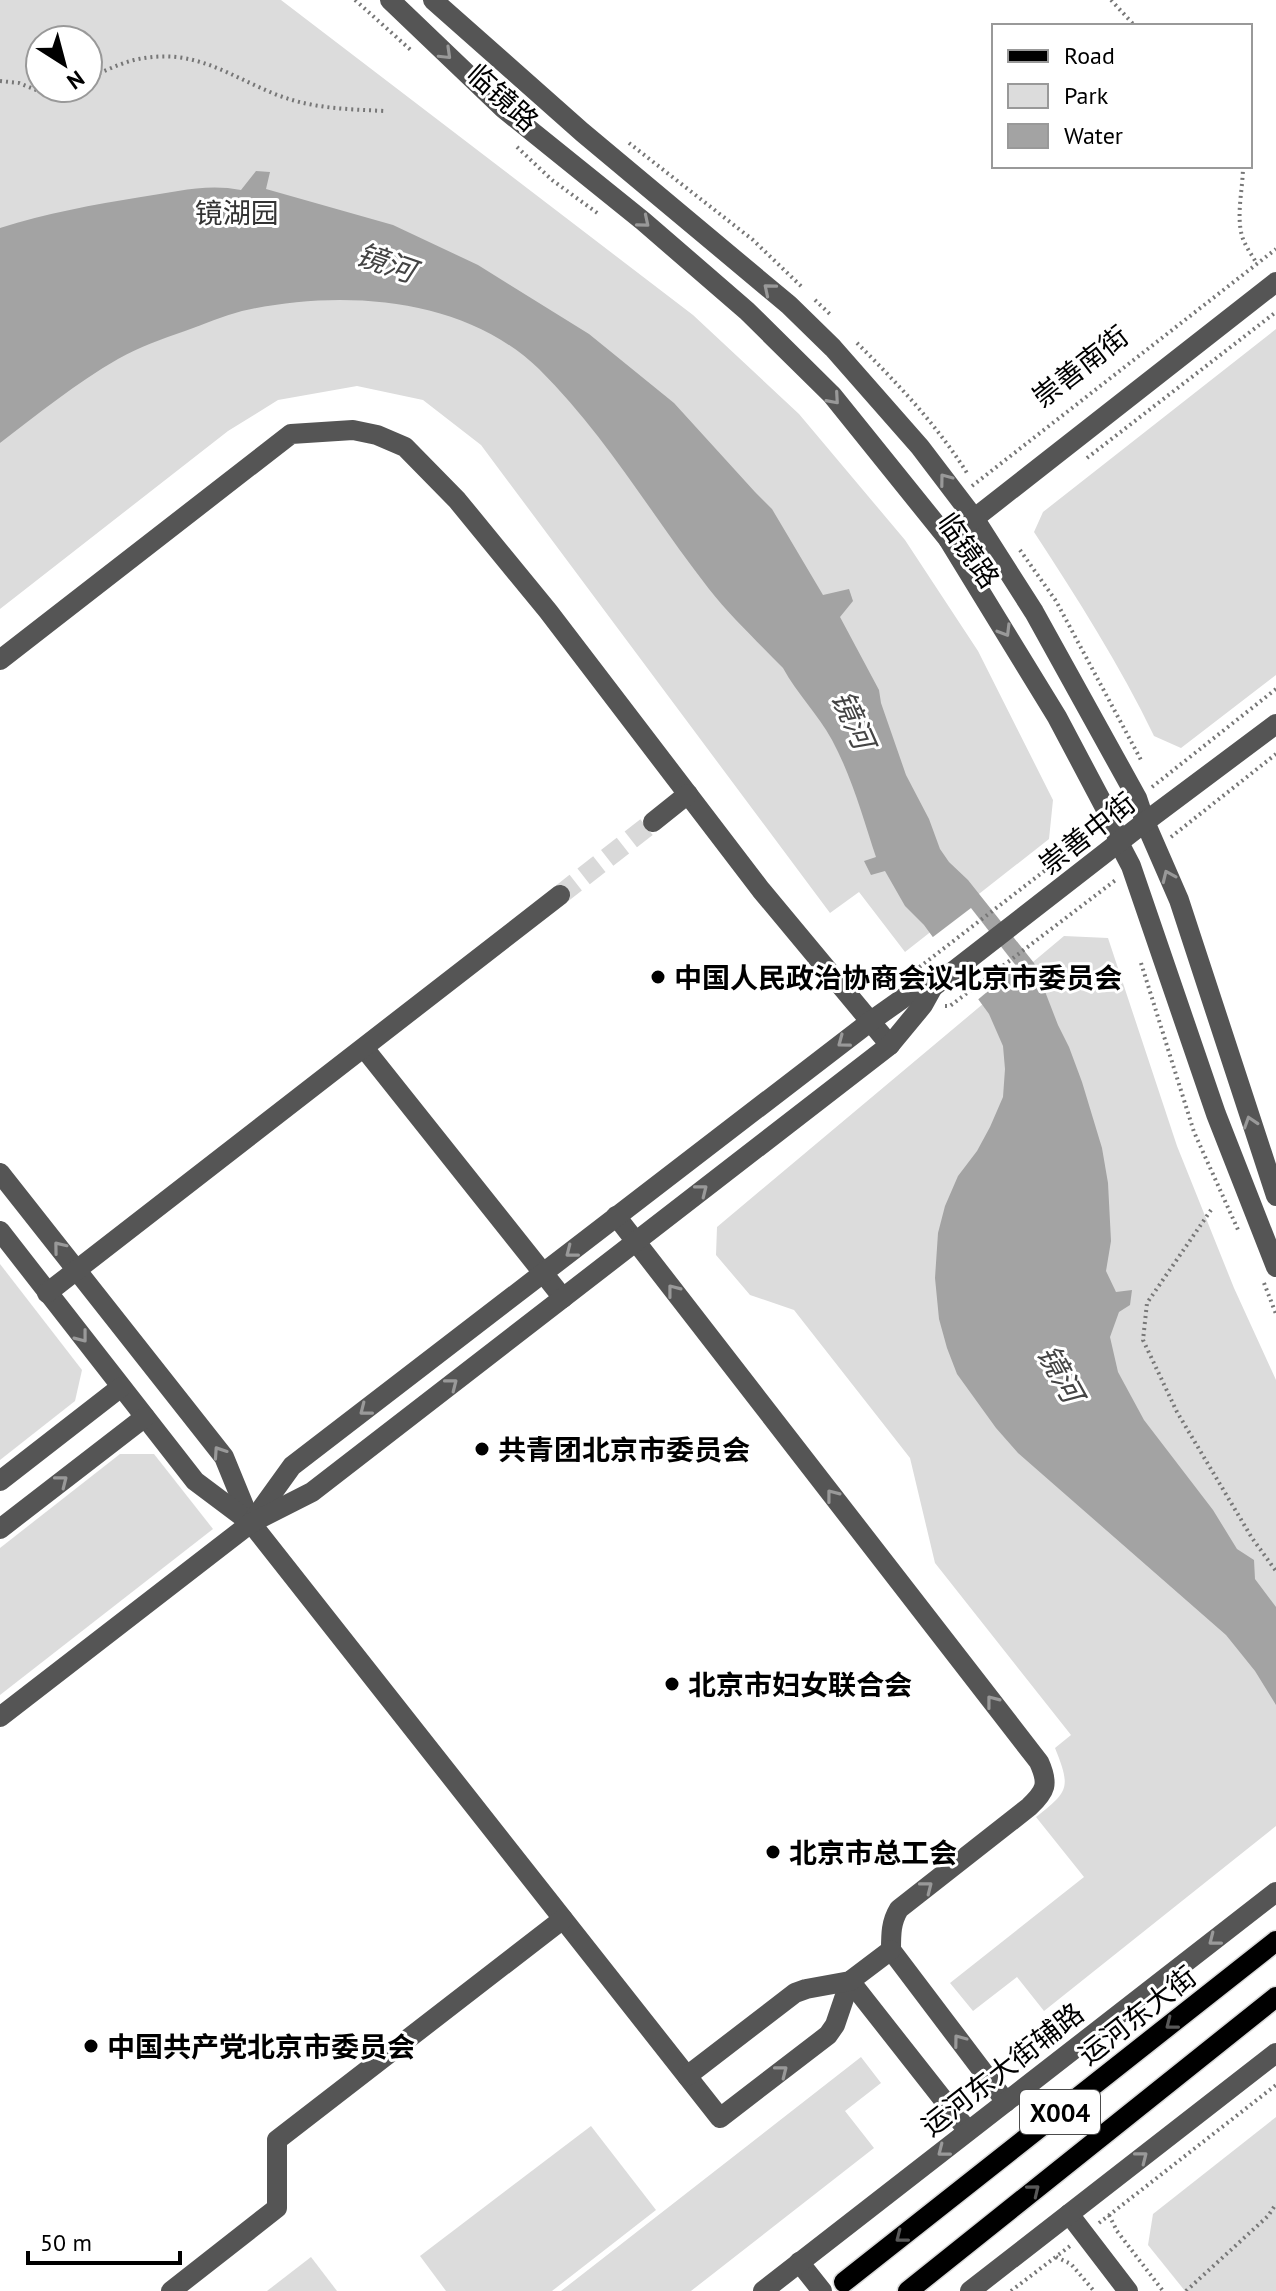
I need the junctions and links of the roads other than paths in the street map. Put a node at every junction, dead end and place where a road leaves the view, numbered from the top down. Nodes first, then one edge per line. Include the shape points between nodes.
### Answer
1 (390, 0) edge
2 (433, 0) edge
3 (1276, 282) edge
4 (974, 518) junction
5 (948, 539) junction
6 (0, 660) edge
7 (1276, 724) edge
8 (688, 794) junction
9 (653, 822) tunnel mouth
10 (1145, 822) junction
11 (1111, 849) junction
12 (560, 895) tunnel mouth
13 (933, 987) junction
14 (871, 1021) junction
15 (890, 1045) junction
16 (364, 1048) junction
17 (0, 1173) edge
18 (1276, 1196) edge
19 (616, 1216) junction
20 (0, 1231) edge
21 (1271, 1237) edge
22 (636, 1242) junction
23 (78, 1270) junction
24 (1268, 1271) edge
25 (543, 1274) junction
26 (47, 1293) junction
27 (563, 1298) junction
28 (121, 1387) junction
29 (145, 1417) junction
30 (0, 1481) edge
31 (251, 1523) junction
32 (0, 1529) edge
33 (0, 1717) edge
34 (1276, 1892) edge
35 (563, 1919) junction
36 (1276, 1941) edge
37 (891, 1950) junction
38 (850, 1981) junction
39 (1276, 1997) edge
40 (1276, 2053) edge
41 (687, 2076) junction
42 (1006, 2102) junction
43 (968, 2131) junction
44 (1069, 2214) junction
45 (799, 2262) junction
46 (844, 2282) dead end
47 (171, 2291) edge
48 (763, 2291) edge
49 (822, 2291) edge
50 (908, 2291) edge
51 (970, 2291) edge
52 (1128, 2291) edge

1 -> 5 street, 临镜路 via 504,109 747,311 832,395
4 -> 2 street, 临镜路 via 920,447 789,305
3 - 4 street, 崇善南街
4 - 5 street, 崇善南街
4 - 10 street, 临镜路 via 1034,612 1137,798
5 -> 11 street, 临镜路 via 1057,717 1111,819
6 - 8 street via 291,434 353,430 405,447 457,500
7 - 10 street, 崇善中街
8 - 9 street
8 - 14 street
10 - 11 street, 崇善中街
18 -> 10 street, 临镜路 via 1179,900
11 - 13 street, 崇善中街
11 - 21 street, 临镜路 via 1131,866 1216,1114
12 - 16 street
13 - 14 street via 912,992
13 - 15 street
14 - 15 street
14 -> 19 street
22 -> 15 street
16 - 23 street
16 - 25 street
23 -> 17 street
19 - 22 street
19 -> 25 street
20 - 26 street
21 - 24 street, 临镜路
22 - 27 street
37 -> 22 street via 899,1909 1029,1807 1046,1786 1045,1774
23 - 26 street
31 -> 23 street via 224,1457
25 - 27 street
25 -> 31 street via 292,1466
26 -> 28 street
31 -> 27 street via 312,1492
28 - 29 street
28 - 30 street
29 - 31 street via 195,1481
32 -> 29 street
31 - 33 street
31 - 35 street
34 -> 42 street, 运河东大街辅路
35 - 41 street
35 - 47 street via 277,2140 277,2208
36 -> 46 main road, 运河东大街 / X004
37 - 38 street
42 -> 37 street
38 - 41 street via 795,1993
41 -> 38 street via 720,2118 828,2035
38 - 43 street
50 -> 39 main road, X004
44 -> 40 street
42 - 43 street, 运河东大街辅路
43 -> 45 street, 运河东大街辅路
44 - 51 street
44 - 52 street
45 - 48 street, 运河东大街辅路
45 - 49 street

